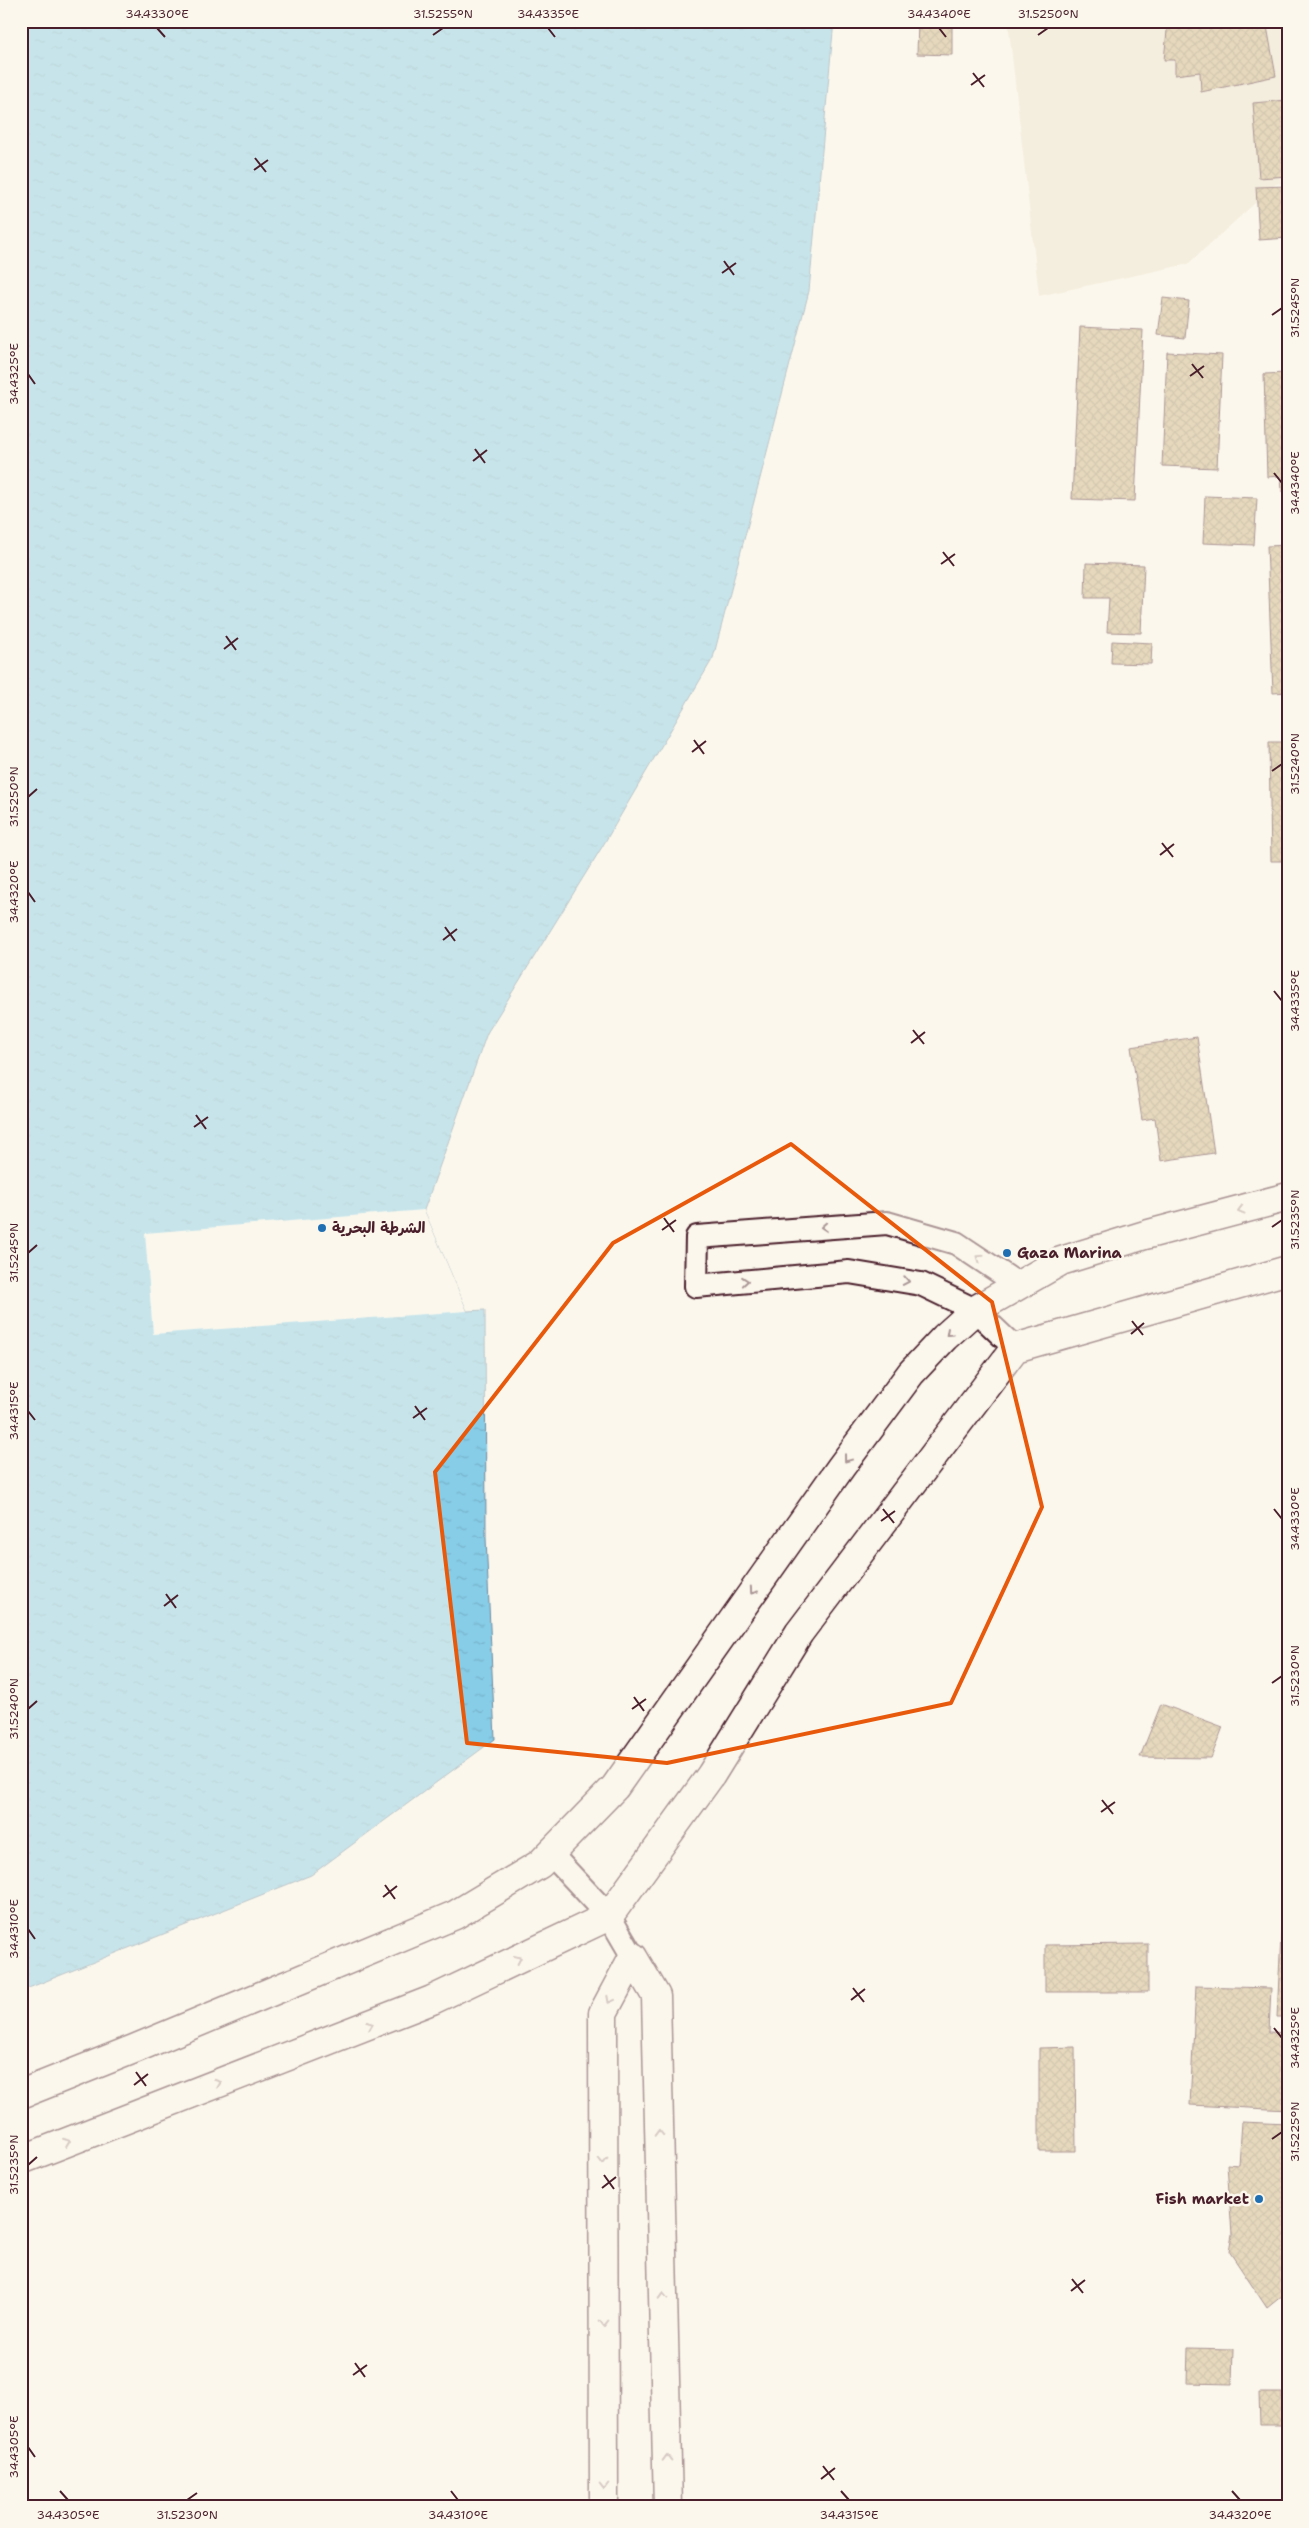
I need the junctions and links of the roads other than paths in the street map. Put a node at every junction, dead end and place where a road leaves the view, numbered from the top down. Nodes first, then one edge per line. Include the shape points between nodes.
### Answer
1 (1288, 1197) edge
2 (1288, 1270) edge
3 (1019, 1285) junction
4 (975, 1310) junction
5 (1015, 1348) junction
6 (550, 1853) junction
7 (609, 1916) junction
8 (633, 1957) junction
9 (21, 2094) edge
10 (21, 2160) edge
11 (604, 2507) edge
12 (668, 2507) edge

1 -> 3 street via 1061,1261
2 - 5 street
3 - 4 street
3 -> 4 lane via 956,1243 887,1223 697,1237 696,1286 849,1272 921,1284
4 - 5 lane
4 -> 6 street via 911,1373 615,1787
5 - 7 street via 799,1633 711,1775
6 - 7 lane
6 - 9 street via 540,1864 454,1915
7 - 8 lane
10 -> 7 street via 432,2000
8 -> 11 street via 603,2013
12 -> 8 street via 656,1996

